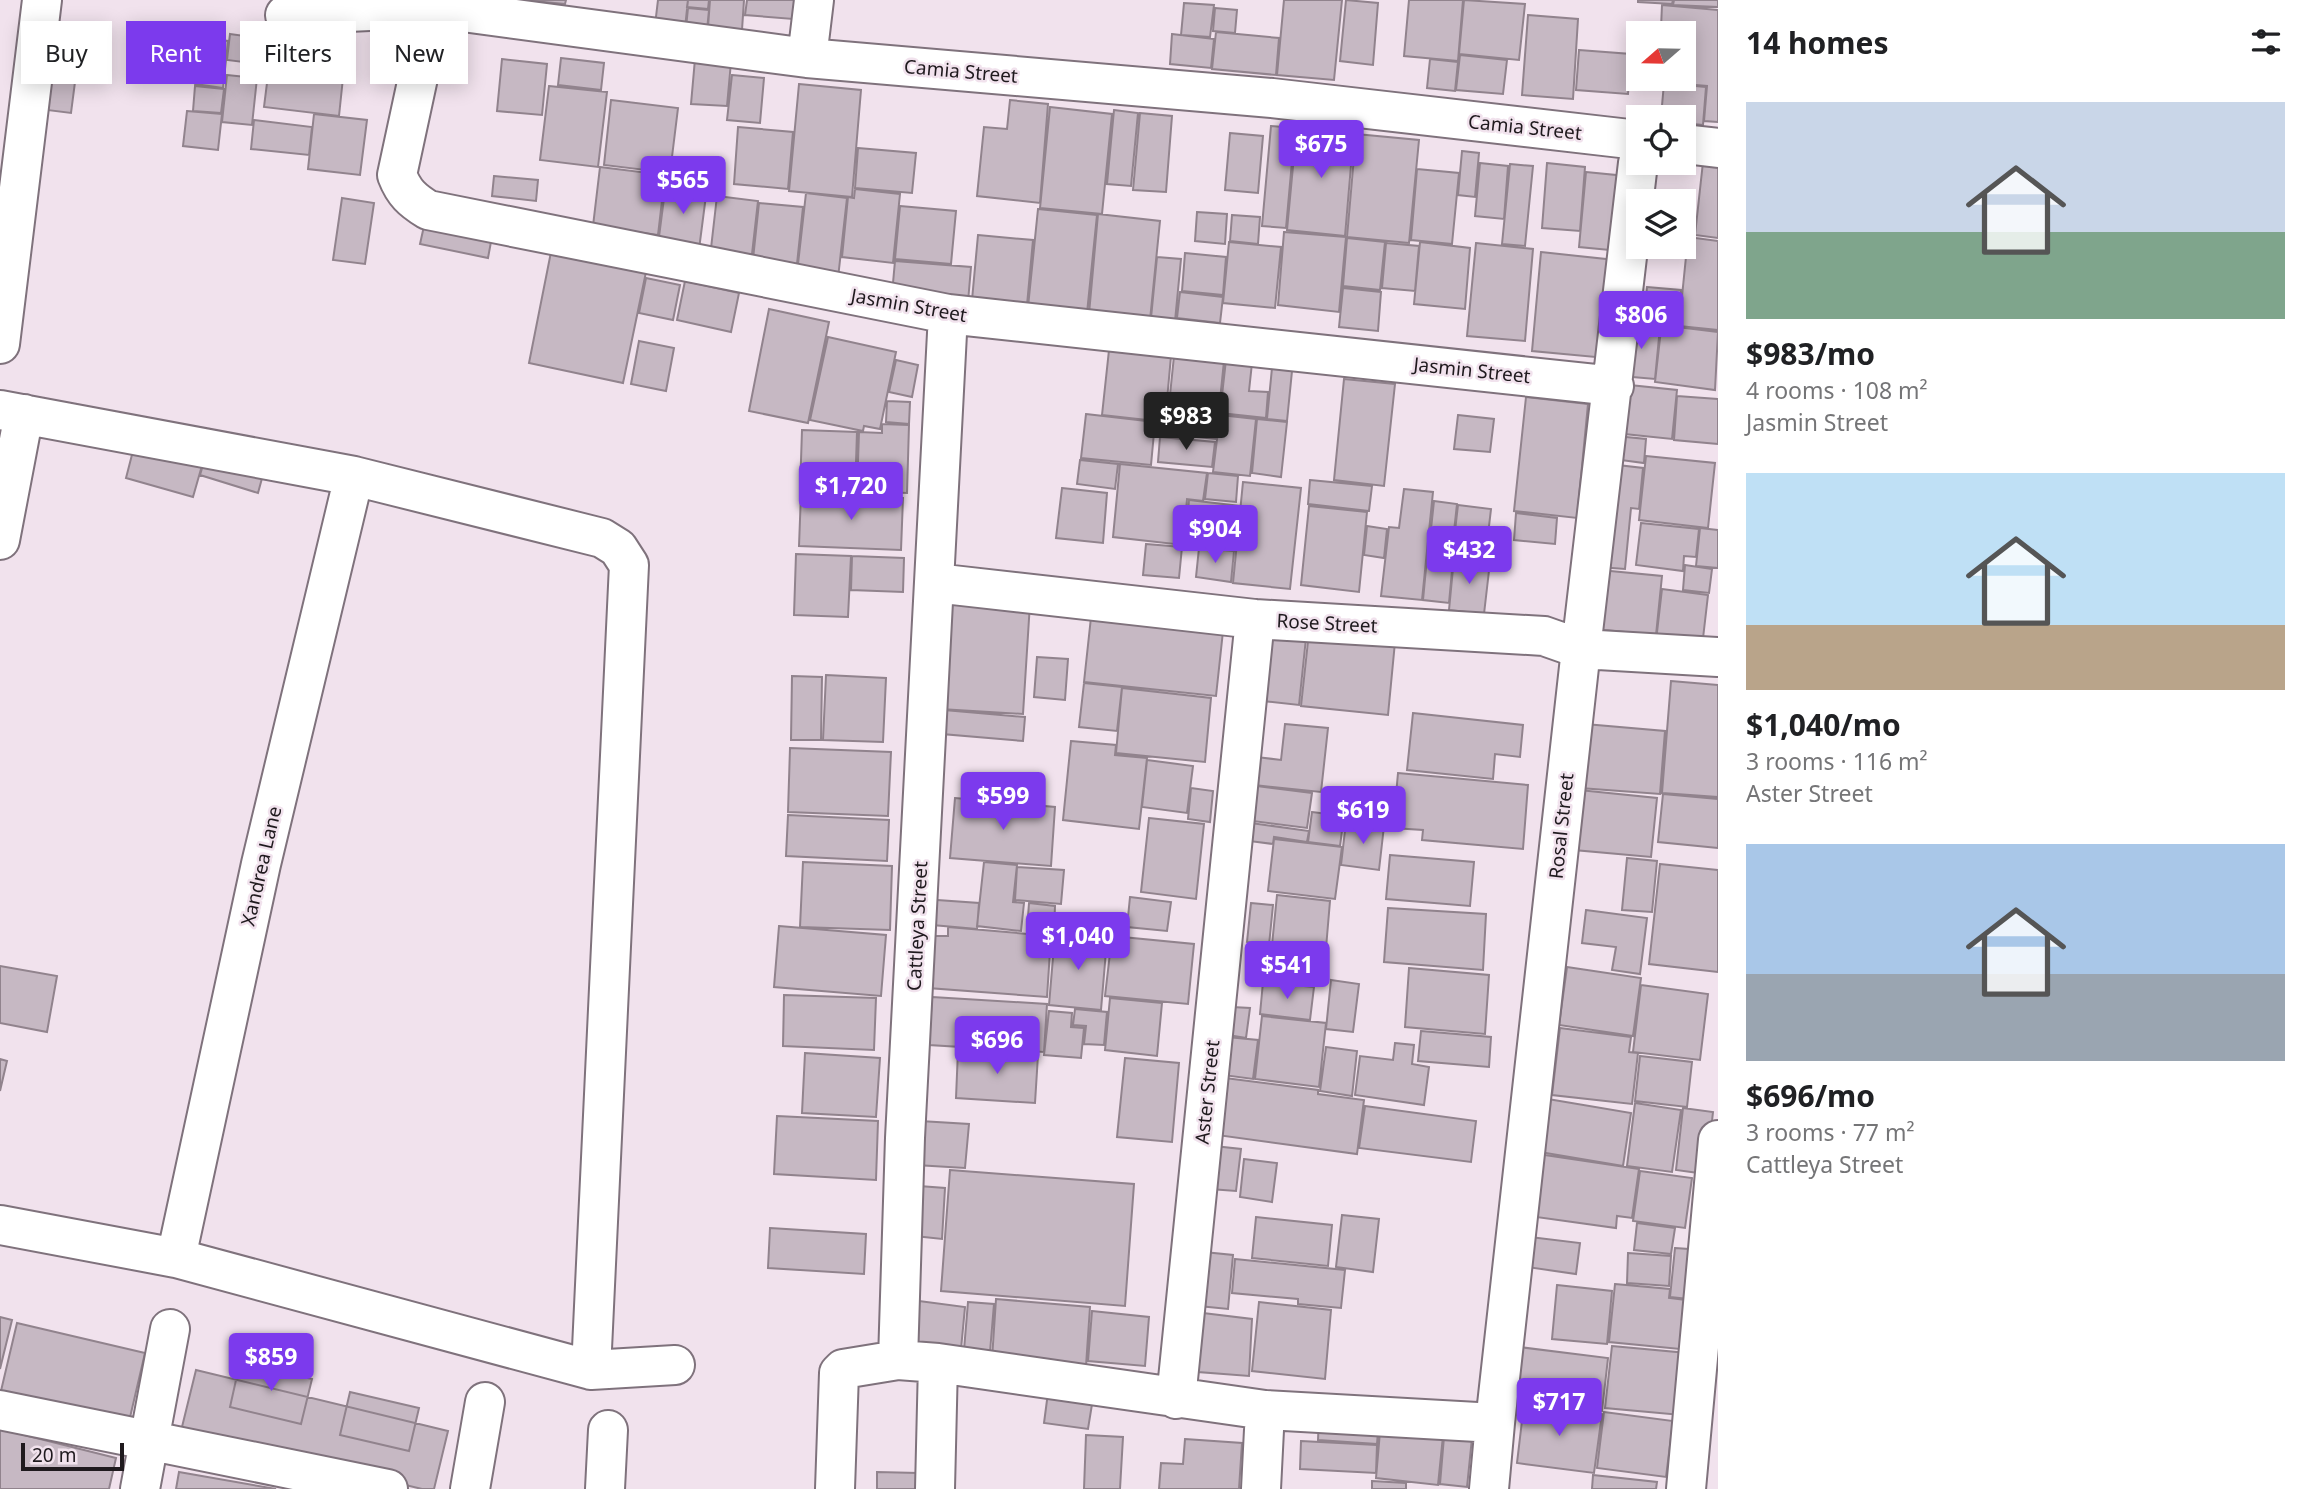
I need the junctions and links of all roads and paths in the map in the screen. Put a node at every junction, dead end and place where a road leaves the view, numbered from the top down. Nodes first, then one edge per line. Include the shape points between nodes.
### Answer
1 (42, 0) edge
2 (814, 0) edge
3 (433, 8) junction
4 (285, 15) dead end
5 (807, 58) junction
6 (1626, 139) edge
7 (1696, 145) edge
8 (1718, 148) edge
9 (1637, 175) edge
10 (948, 314) junction
11 (0, 344) edge
12 (1614, 386) junction
13 (12, 412) edge
14 (354, 476) junction
15 (0, 540) edge
16 (935, 583) junction
17 (1255, 619) junction
18 (1581, 649) junction
19 (1718, 657) edge
20 (1718, 1140) edge
21 (0, 1226) edge
22 (176, 1258) junction
23 (170, 1329) dead end
24 (898, 1360) junction
25 (938, 1363) junction
26 (675, 1366) dead end
27 (591, 1370) junction
28 (1176, 1399) junction
29 (485, 1402) dead end
30 (0, 1410) edge
31 (1265, 1410) junction
32 (1495, 1423) junction
33 (608, 1430) dead end
34 (149, 1439) junction
35 (140, 1489) edge
36 (388, 1489) edge
37 (470, 1489) edge
38 (606, 1489) edge
39 (835, 1489) edge
40 (935, 1489) edge
41 (1261, 1489) edge
42 (1489, 1489) edge
43 (1686, 1489) edge

1 - 11 street
2 - 5 street
3 - 4 street, Camia Street
3 - 5 street, Camia Street
3 - 10 street, Jasmin Street via 397,175 403,190 428,210
5 - 6 street, Camia Street via 1272,98
7 - 8 street
9 - 12 street, Rosal Street
10 - 12 street, Jasmin Street
10 - 16 street, Cattleya Street
12 - 18 street, Rosal Street
13 - 14 street
13 - 15 street
14 - 22 street, Xandrea Lane via 261,864
14 - 27 street via 602,538 618,548 629,565
16 - 17 street, Rose Street
16 - 24 street, Cattleya Street via 905,1138
17 - 18 street, Rose Street via 1544,636
17 - 28 street, Aster Street
18 - 19 street, Rose Street
18 - 32 street, Rosal Street
20 - 43 street
21 - 22 street
22 - 27 street
23 - 34 street
24 - 25 street
24 - 39 street via 868,1363 839,1373
25 - 28 street
25 - 40 street
26 - 27 street
28 - 31 street
29 - 37 street
30 - 34 street
31 - 32 street
31 - 41 street
32 - 42 street, Rosal Street
33 - 38 street
34 - 35 street
34 - 36 street

